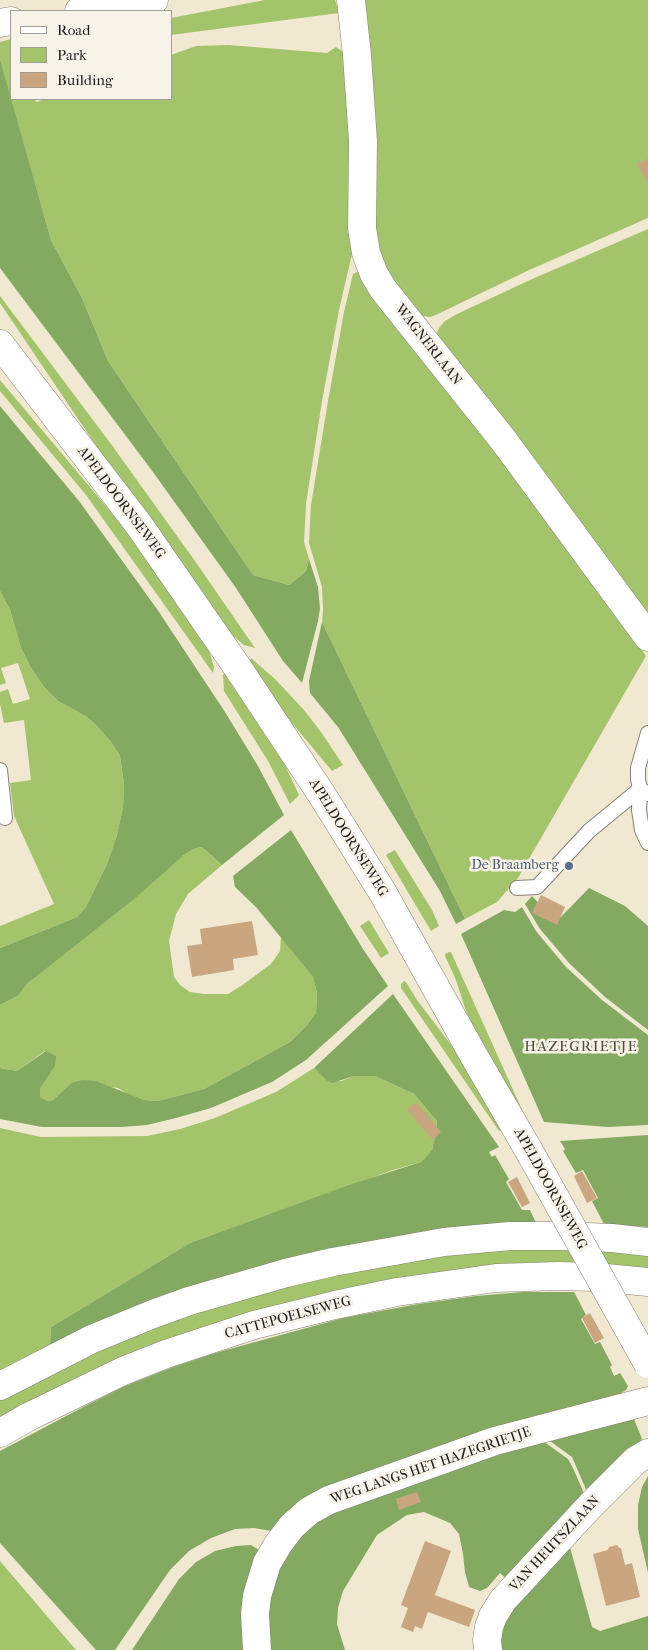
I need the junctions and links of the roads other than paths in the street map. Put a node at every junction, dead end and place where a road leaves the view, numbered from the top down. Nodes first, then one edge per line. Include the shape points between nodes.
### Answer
1 (154, 0) edge
2 (351, 0) edge
3 (86, 10) edge
4 (0, 344) edge
5 (648, 637) edge
6 (648, 734) edge
7 (0, 770) edge
8 (644, 791) edge
9 (5, 818) dead end
10 (648, 843) edge
11 (517, 888) dead end
12 (583, 1237) junction
13 (648, 1242) edge
14 (596, 1277) junction
15 (648, 1282) edge
16 (648, 1364) edge
17 (0, 1386) edge
18 (648, 1401) edge
19 (0, 1433) edge
20 (648, 1453) edge
21 (257, 1650) edge
22 (488, 1650) edge

1 - 3 street
2 - 5 street, WAGNERLAAN via 363,141 362,228 374,274 504,442
4 - 16 street, APELDOORNSEWEG, bridge via 139,525 324,798 383,893
6 - 8 lane via 638,768 638,779
7 - 9 lane
8 - 10 lane via 639,810
8 - 11 lane via 589,831 537,887
12 - 13 street
12 - 14 street
12 - 17 street via 510,1236 444,1242 286,1273 189,1301 115,1328
14 - 15 street, CATTEPOELSEWEG
14 - 19 street, CATTEPOELSEWEG via 532,1276 458,1283 335,1305 254,1325 123,1371
18 - 21 street, WEG LANGS HET HAZEGRIETJE via 495,1441 338,1497 309,1511 279,1542 267,1563 257,1596
20 - 22 street, VAN HEUTSZLAAN via 636,1460 591,1505 503,1600 489,1627

